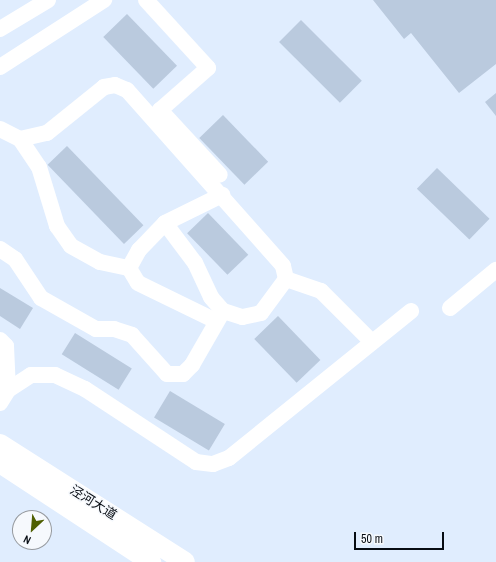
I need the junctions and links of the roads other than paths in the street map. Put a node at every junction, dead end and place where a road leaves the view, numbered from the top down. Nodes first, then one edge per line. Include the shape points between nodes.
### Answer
1 (48, 0) edge
2 (104, 0) edge
3 (146, 0) edge
4 (0, 29) edge
5 (0, 67) edge
6 (0, 129) edge
7 (20, 140) junction
8 (220, 174) dead end
9 (222, 195) junction
10 (165, 223) junction
11 (0, 249) edge
12 (129, 268) junction
13 (496, 270) edge
14 (286, 279) junction
15 (450, 308) dead end
16 (411, 311) dead end
17 (219, 316) junction
18 (0, 340) edge
19 (372, 342) junction
20 (4, 396) edge
21 (0, 444) edge
22 (0, 464) edge
23 (151, 562) edge
24 (185, 562) edge

1 - 4 street
2 - 5 street
3 - 8 street via 208,68 160,110
6 - 7 street
7 - 9 street via 47,134 104,87 115,85 127,90
7 - 12 street via 39,167 57,226 71,246 100,262
9 - 10 street
9 - 14 street via 284,266
10 - 12 street via 140,250
10 - 17 street via 195,263
11 - 17 street via 14,259 41,298 96,330 114,329 132,336 167,374 183,374 192,366
12 - 17 street via 138,283
13 - 15 street
14 - 17 street via 261,313 242,317
14 - 19 street via 321,291
16 - 19 street
18 - 20 street via 6,346
19 - 20 street via 229,458 213,464 196,462 86,389 55,375 31,375
21 - 24 main road, 泾河大道
22 - 23 main road, 泾河大道

